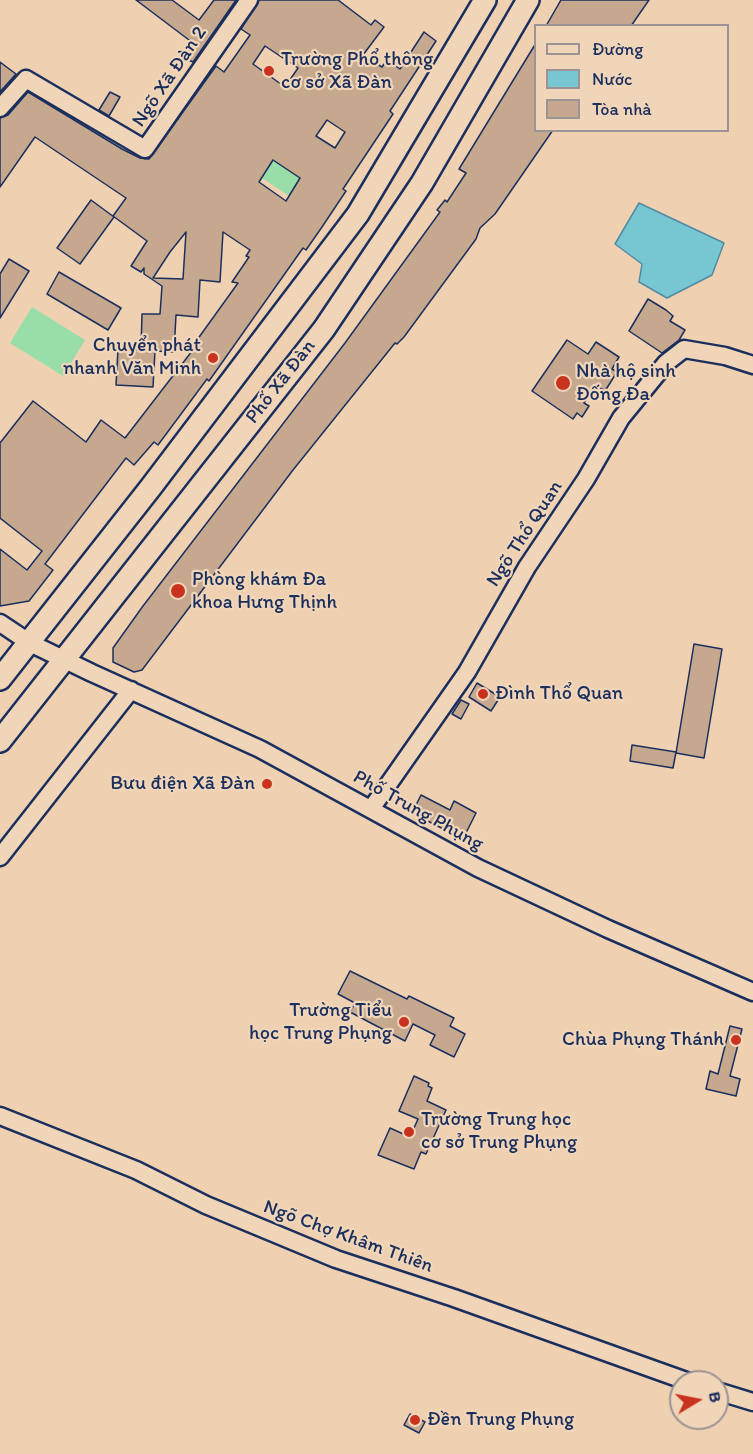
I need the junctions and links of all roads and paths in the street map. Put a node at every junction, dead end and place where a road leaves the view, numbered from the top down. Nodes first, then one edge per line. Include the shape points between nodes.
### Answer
1 (249, 0) edge
2 (485, 0) edge
3 (528, 0) edge
4 (0, 108) edge
5 (753, 365) edge
6 (0, 623) edge
7 (30, 643) junction
8 (65, 660) junction
9 (0, 679) edge
10 (130, 690) junction
11 (0, 741) edge
12 (371, 809) junction
13 (0, 857) edge
14 (753, 992) edge
15 (0, 1116) edge
16 (669, 1375) edge
17 (729, 1395) edge
18 (753, 1402) edge

1 - 4 street, Ngõ Xã Đàn 2 via 145,149 26,79
2 - 7 main road, Phố Xã Đàn via 358,214
3 - 8 main road, Phố Xã Đàn via 422,183 347,295
5 - 12 street, Ngõ Thổ Quan via 684,349 666,363 621,418 527,567 467,672
6 - 7 street, Phố Trung Phụng
7 - 8 street, Phố Trung Phụng
7 - 9 main road, Phố Xã Đàn
8 - 10 street, Phố Trung Phụng
8 - 11 main road, Phố Xã Đàn
10 - 12 street, Phố Trung Phụng via 260,749
10 - 13 street
12 - 14 street, Phố Trung Phụng via 478,868
15 - 16 street, Ngõ Chợ Khâm Thiên via 136,1170 206,1205 336,1259
17 - 18 street

